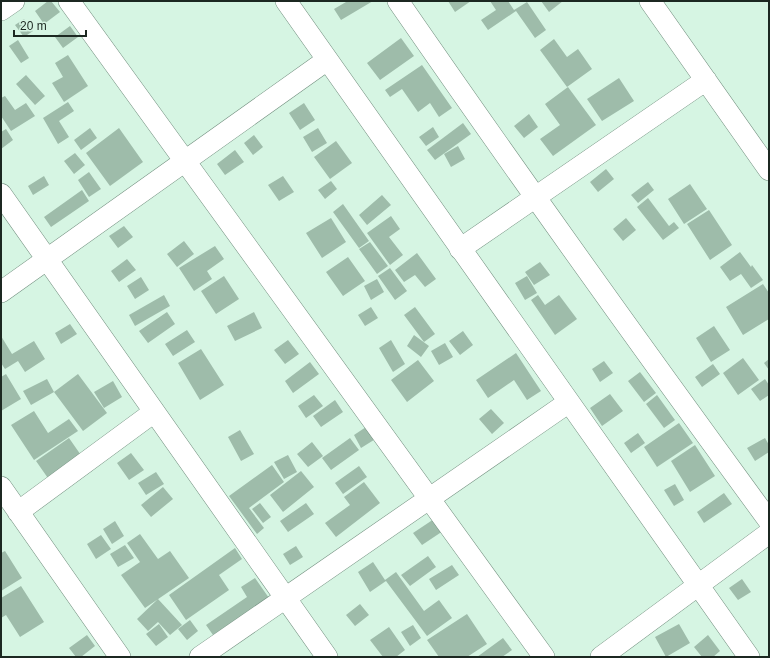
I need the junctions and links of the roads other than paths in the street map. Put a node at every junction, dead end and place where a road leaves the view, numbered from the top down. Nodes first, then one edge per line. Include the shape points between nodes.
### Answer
1 (14, 1) edge
2 (69, 1) edge
3 (286, 1) edge
4 (398, 1) edge
5 (650, 1) edge
6 (1, 10) edge
7 (327, 60) junction
8 (706, 80) junction
9 (184, 162) junction
10 (767, 162) edge
11 (1, 194) edge
12 (535, 198) junction
13 (460, 249) junction
14 (47, 259) junction
15 (1, 292) edge
16 (569, 402) junction
17 (154, 412) junction
18 (1, 487) edge
19 (429, 499) junction
20 (18, 512) junction
21 (769, 521) edge
22 (769, 534) edge
23 (698, 586) junction
24 (286, 599) junction
25 (120, 657) edge
26 (200, 657) edge
27 (327, 657) edge
28 (544, 657) edge
29 (601, 657) edge
30 (749, 657) edge

1 - 6 street
2 - 9 street
3 - 7 street
4 - 12 street
5 - 8 street
7 - 9 street
7 - 13 street
8 - 10 street
8 - 12 street
9 - 14 street
9 - 19 street
11 - 14 street
12 - 13 street
12 - 21 street
13 - 16 street
14 - 15 street
14 - 17 street
16 - 19 street
16 - 23 street
17 - 20 street
17 - 24 street
18 - 20 street
19 - 24 street
19 - 28 street
20 - 25 street
22 - 23 street
23 - 29 street
23 - 30 street
24 - 26 street
24 - 27 street

